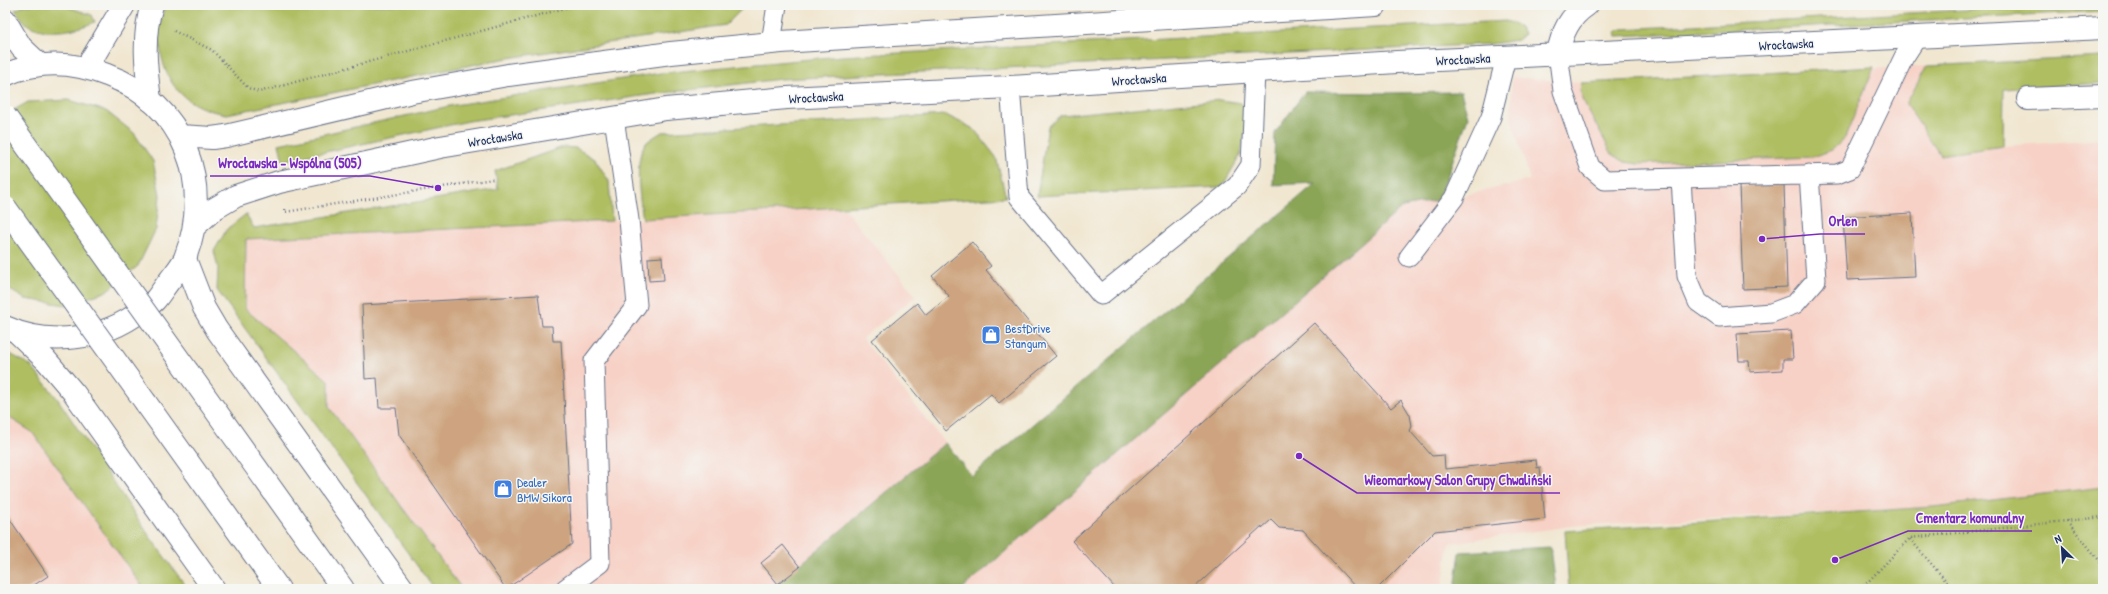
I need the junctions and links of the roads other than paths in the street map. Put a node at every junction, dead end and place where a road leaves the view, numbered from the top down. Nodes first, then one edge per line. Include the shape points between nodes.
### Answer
1 (124, 5) edge
2 (152, 5) edge
3 (777, 5) edge
4 (1376, 5) edge
5 (1587, 5) edge
6 (5, 20) edge
7 (2103, 28) edge
8 (1917, 38) junction
9 (771, 43) junction
10 (1558, 54) junction
11 (1506, 57) junction
12 (40, 65) junction
13 (87, 67) junction
14 (1255, 72) junction
15 (5, 76) edge
16 (1010, 87) junction
17 (2103, 96) edge
18 (2028, 99) dead end
19 (150, 100) junction
20 (5, 116) edge
21 (614, 118) junction
22 (180, 136) junction
23 (1809, 174) junction
24 (1681, 179) junction
25 (5, 207) edge
26 (194, 226) junction
27 (1408, 257) dead end
28 (185, 259) junction
29 (12, 331) edge
30 (214, 589) edge
31 (279, 589) edge
32 (343, 589) edge
33 (403, 589) edge
34 (565, 589) edge

1 - 13 main road
2 - 19 main road via 147,20 146,48
3 - 9 lane
4 - 9 main road
5 - 10 main road via 1562,33
6 - 12 main road via 21,47
7 - 8 main road, Wrocławska
8 - 10 main road, Wrocławska
8 - 23 lane via 1904,56 1850,169 1837,174
9 - 22 main road via 670,53 508,75 412,92 226,136
10 - 11 main road, Wrocławska
10 - 24 lane via 1563,91 1590,167 1606,180
11 - 14 main road, Wrocławska
11 - 27 lane via 1491,117 1454,198
12 - 13 main road
12 - 15 main road
13 - 19 main road via 127,82
14 - 16 main road, Wrocławska
14 - 16 lane via 1251,165 1237,186 1101,295 1019,197
16 - 21 main road, Wrocławska via 787,98
17 - 18 main road
19 - 22 main road via 171,122
20 - 32 main road, bridge
21 - 26 main road, Wrocławska via 440,147 279,182 236,196 214,209
21 - 34 lane via 629,220 636,305 594,360 600,563
22 - 26 main road via 192,165 197,196
23 - 24 lane
23 - 24 lane via 1816,280 1795,304 1770,313 1719,317 1698,302 1687,276
25 - 31 main road, bridge
26 - 28 main road
28 - 29 main road via 155,300 127,322 95,335 57,340
28 - 33 main road via 204,308 218,330
29 - 30 main road via 46,360 74,393

